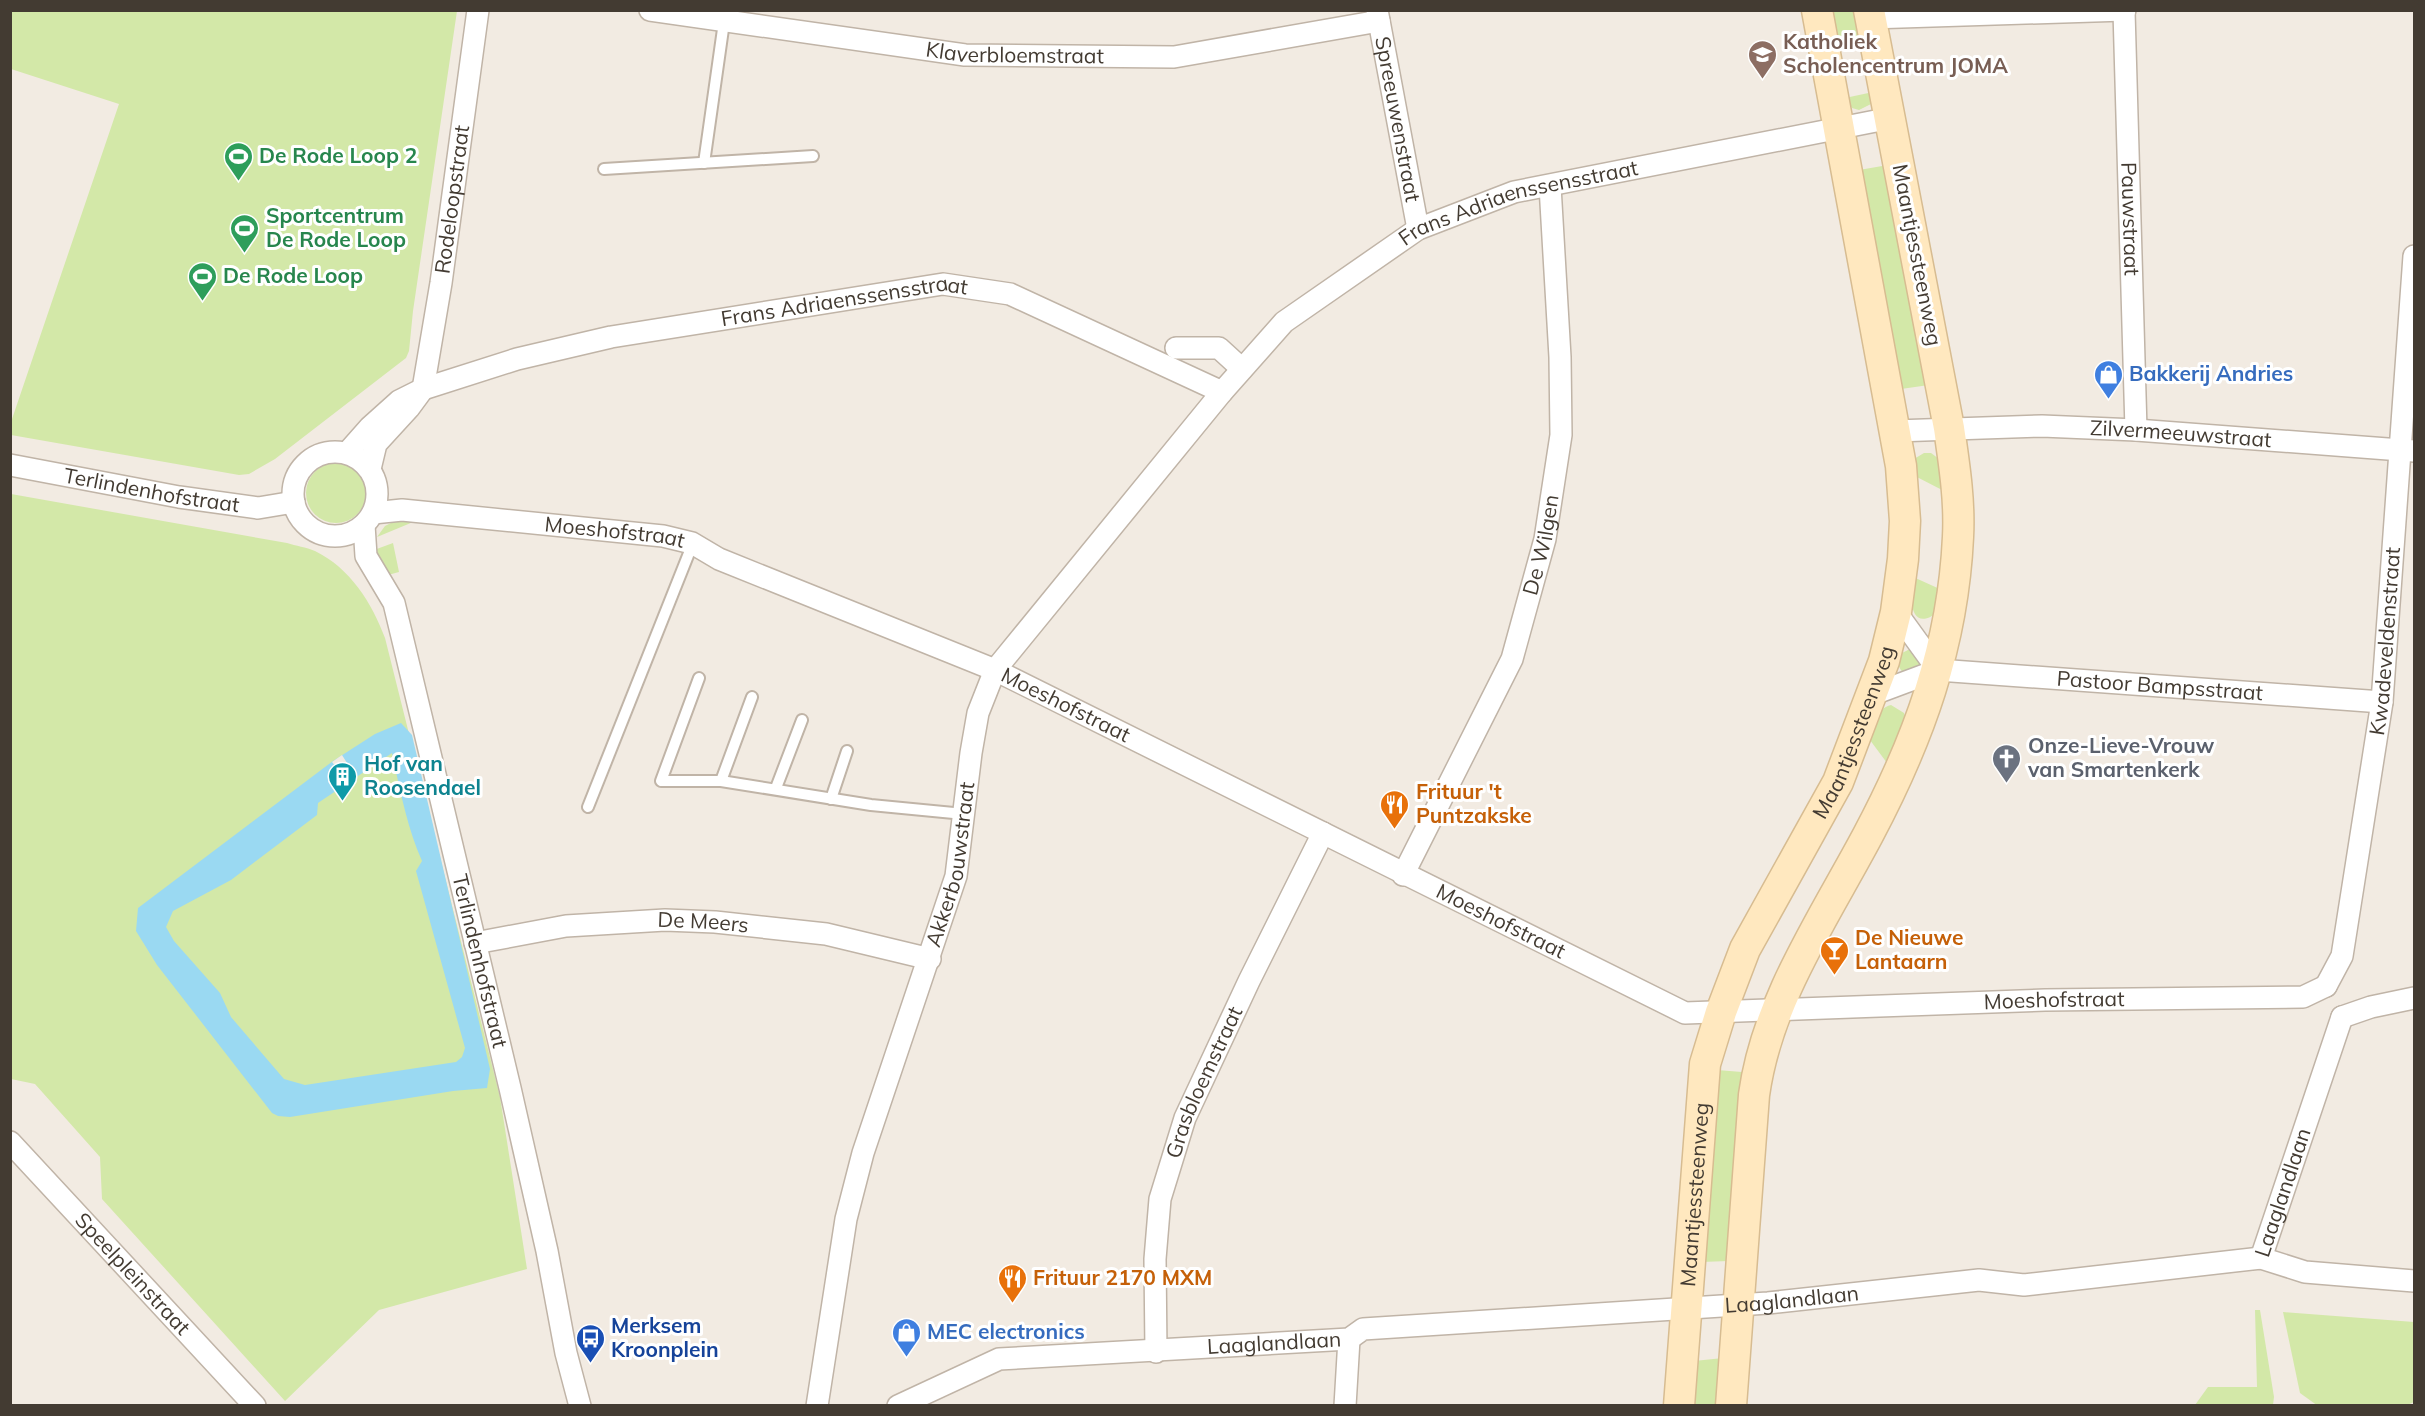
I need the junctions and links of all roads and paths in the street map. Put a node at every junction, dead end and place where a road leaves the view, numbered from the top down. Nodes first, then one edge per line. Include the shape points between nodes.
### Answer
1 (478, 10) edge
2 (650, 10) edge
3 (1817, 10) edge
4 (2124, 11) edge
5 (1869, 14) edge
6 (1378, 16) edge
7 (750, 18) edge
8 (724, 22) junction
9 (1891, 118) junction
10 (1839, 129) junction
11 (813, 156) dead end
12 (704, 163) junction
13 (604, 169) dead end
14 (1550, 186) junction
15 (1418, 229) junction
16 (2415, 256) edge
17 (1176, 348) dead end
18 (1242, 369) junction
19 (423, 389) junction
20 (1222, 392) junction
21 (1949, 428) junction
22 (2136, 430) junction
23 (1894, 431) junction
24 (2408, 451) edge
25 (347, 453) junction
26 (10, 465) edge
27 (370, 469) junction
28 (294, 502) junction
29 (369, 519) junction
30 (693, 543) junction
31 (1896, 612) junction
32 (995, 670) junction
33 (1938, 670) junction
34 (699, 678) dead end
35 (1871, 695) junction
36 (752, 696) dead end
37 (2382, 702) junction
38 (802, 720) dead end
39 (847, 751) dead end
40 (721, 781) junction
41 (776, 788) junction
42 (831, 799) junction
43 (588, 807) dead end
44 (964, 814) junction
45 (1323, 833) junction
46 (1403, 875) junction
47 (475, 943) junction
48 (930, 959) junction
49 (2326, 986) junction
50 (2415, 998) edge
51 (1778, 1009) junction
52 (1721, 1012) junction
53 (2342, 1017) junction
54 (10, 1142) edge
55 (2261, 1258) junction
56 (2415, 1281) edge
57 (1738, 1305) junction
58 (1687, 1309) junction
59 (1349, 1339) junction
60 (1156, 1352) junction
61 (255, 1406) edge
62 (580, 1406) edge
63 (817, 1406) edge
64 (898, 1406) edge
65 (1345, 1406) edge
66 (1679, 1406) edge
67 (1731, 1406) edge

1 - 19 street, Rodeloopstraat
2 - 8 street, Klaverbloemstraat
3 - 10 street, Maantjessteenweg
4 - 5 street
4 - 22 street, Pauwstraat
5 - 9 street, Maantjessteenweg
6 - 7 street, Klaverbloemstraat via 1174,57 965,55
6 - 15 street, Spreeuwenstraat
7 - 8 street, Klaverbloemstraat
8 - 12 lane
9 - 10 street
9 - 21 street, Maantjessteenweg
10 - 14 street, Frans Adriaenssensstraat
10 - 23 street, Maantjessteenweg
11 - 12 lane
12 - 13 lane
14 - 15 street, Frans Adriaenssensstraat via 1514,192
14 - 46 street, De Wilgen via 1561,435 1545,539 1512,659
15 - 18 street, Frans Adriaenssensstraat via 1284,322
16 - 24 street, Kwadeveldenstraat
17 - 18 street via 1219,348
18 - 20 street, Frans Adriaenssensstraat
19 - 20 street, Frans Adriaenssensstraat via 571,345 943,284 1010,294
19 - 25 street, Frans Adriaenssensstraat via 399,401
19 - 27 street via 376,444
20 - 32 street, Akkerbouwstraat
21 - 22 street, Zilvermeeuwstraat
21 - 23 street
21 - 33 street, Maantjessteenweg via 1958,534 1951,614
22 - 24 street, Zilvermeeuwstraat
23 - 31 street, Maantjessteenweg via 1905,521
24 - 37 street, Kwadeveldenstraat
25 - 27 street
25 - 28 street via 327,452 312,458 300,470 294,485
26 - 28 street, Terlindenhofstraat via 258,508
27 - 29 street via 377,498
28 - 29 street via 305,524 322,534 341,536
29 - 30 street, Moeshofstraat via 402,510 663,536
29 - 47 street, Terlindenhofstraat via 366,556 394,603
30 - 32 street, Moeshofstraat via 719,559
30 - 43 lane
31 - 33 street
31 - 35 street, Maantjessteenweg
32 - 44 street, Akkerbouwstraat via 978,713
32 - 45 street, Moeshofstraat
33 - 35 street, Pastoor Bampsstraat
33 - 37 street, Pastoor Bampsstraat
33 - 51 street, Maantjessteenweg via 1910,747 1869,833 1802,954
34 - 40 lane via 661,781
35 - 52 street, Maantjessteenweg via 1838,782 1745,949
36 - 40 lane
37 - 49 street, Kwadeveldenstraat via 2342,956
38 - 41 lane
39 - 42 lane
40 - 41 lane
41 - 42 lane
42 - 44 lane
44 - 48 street, Akkerbouwstraat via 956,876
45 - 46 street, Moeshofstraat
45 - 60 street, Grasbloemstraat via 1185,1118 1160,1199 1155,1259
46 - 52 street, Moeshofstraat via 1685,1013
47 - 48 street, De Meers via 566,926 665,920 826,934
47 - 62 street, Terlindenhofstraat
48 - 63 street, Akkerbouwstraat via 863,1153 846,1219
49 - 51 street, Moeshofstraat via 2303,997
49 - 53 street
50 - 53 street
51 - 52 street
51 - 57 street, Maantjessteenweg via 1760,1058 1754,1095
52 - 58 street, Maantjessteenweg via 1705,1064
53 - 55 street, Laaglandlaan
54 - 61 street, Speelpleinstraat
55 - 56 street via 2305,1272
55 - 57 street, Laaglandlaan via 2024,1285 1979,1280
57 - 58 street, Laaglandlaan
57 - 67 street, Maantjessteenweg
58 - 59 street, Laaglandlaan via 1363,1329
58 - 66 street, Maantjessteenweg
59 - 60 street, Laaglandlaan
59 - 65 street
60 - 64 street, Laaglandlaan via 999,1359

